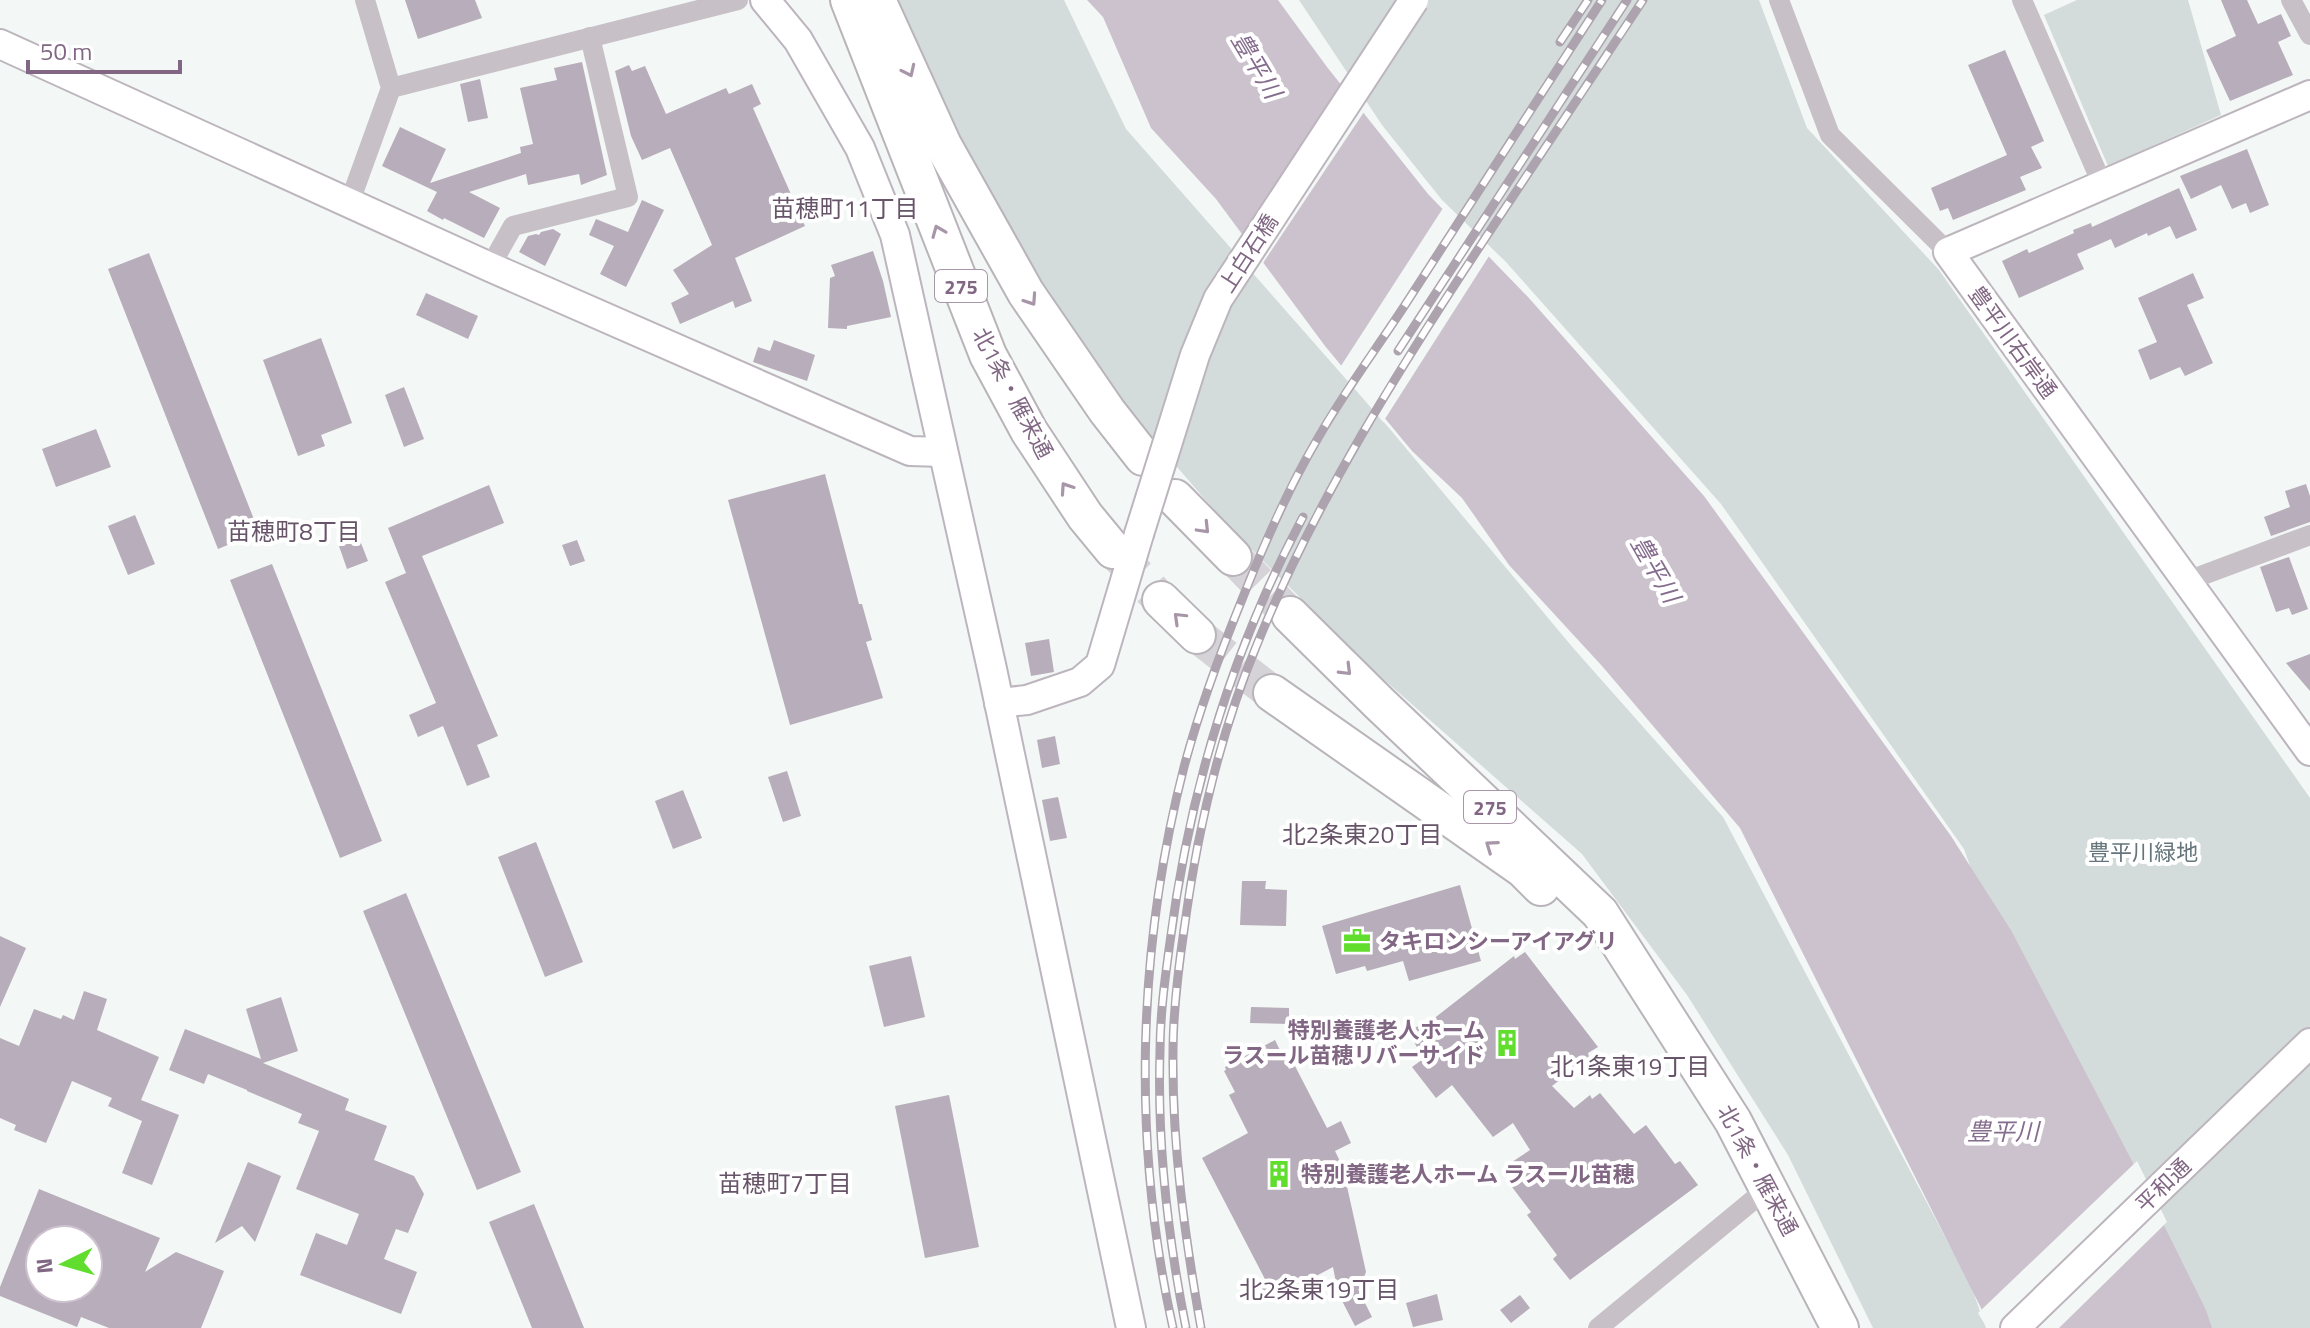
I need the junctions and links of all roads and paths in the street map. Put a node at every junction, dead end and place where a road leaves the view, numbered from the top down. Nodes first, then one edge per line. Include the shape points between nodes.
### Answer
1 (365, 0) edge
2 (738, 0) edge
3 (765, 0) edge
4 (849, 0) edge
5 (877, 0) edge
6 (1414, 0) edge
7 (1779, 0) edge
8 (2022, 0) edge
9 (2291, 0) edge
10 (2310, 35) edge
11 (590, 37) junction
12 (0, 44) edge
13 (391, 88) junction
14 (2310, 95) edge
15 (2103, 186) junction
16 (349, 204) junction
17 (1948, 252) junction
18 (490, 267) junction
19 (943, 452) junction
20 (1143, 457) dead end
21 (1175, 498) dead end
22 (2310, 535) edge
23 (1126, 542) junction
24 (1233, 557) tunnel mouth
25 (2187, 581) junction
26 (1161, 600) tunnel mouth
27 (1290, 615) tunnel mouth
28 (1197, 635) tunnel mouth
29 (1272, 693) tunnel mouth
30 (999, 703) junction
31 (2310, 751) edge
32 (1668, 1016) junction
33 (2310, 1043) edge
34 (1769, 1187) junction
35 (1131, 1328) edge
36 (1598, 1328) edge
37 (1840, 1328) edge
38 (2015, 1328) edge

1 - 13 street
2 - 11 street
3 - 19 street via 798,40 860,148 895,235
23 -> 4 highway, 北1条・雁来通 / 275 via 1085,516 1029,431 988,355
5 -> 20 highway, 275 via 943,145 1026,293
6 - 23 street, 上白石橋, bridge via 1218,299
7 - 17 street via 1830,135
8 - 15 street
9 - 10 street
11 - 13 street
11 - 18 street via 628,197 513,226
12 - 16 street
13 - 16 street
14 - 15 street
15 - 17 street
16 - 18 street
17 - 25 street, 豊平川右岸通
18 - 19 street via 910,451
19 - 30 street
21 -> 24 highway
22 - 25 street
23 - 30 street, 上白石橋 via 1100,665 1080,682 1027,700
25 - 31 street, 豊平川右岸通
28 -> 26 highway
27 -> 32 highway, 北1条・雁来通 / 275 via 1600,913
32 -> 29 highway, 北1条・雁来通 / 275 via 1523,869
30 - 35 street
32 - 34 highway, 北1条・雁来通 / 275
33 - 38 street, 平和通
34 - 36 street
34 - 37 highway, 北1条・雁来通 / 275

